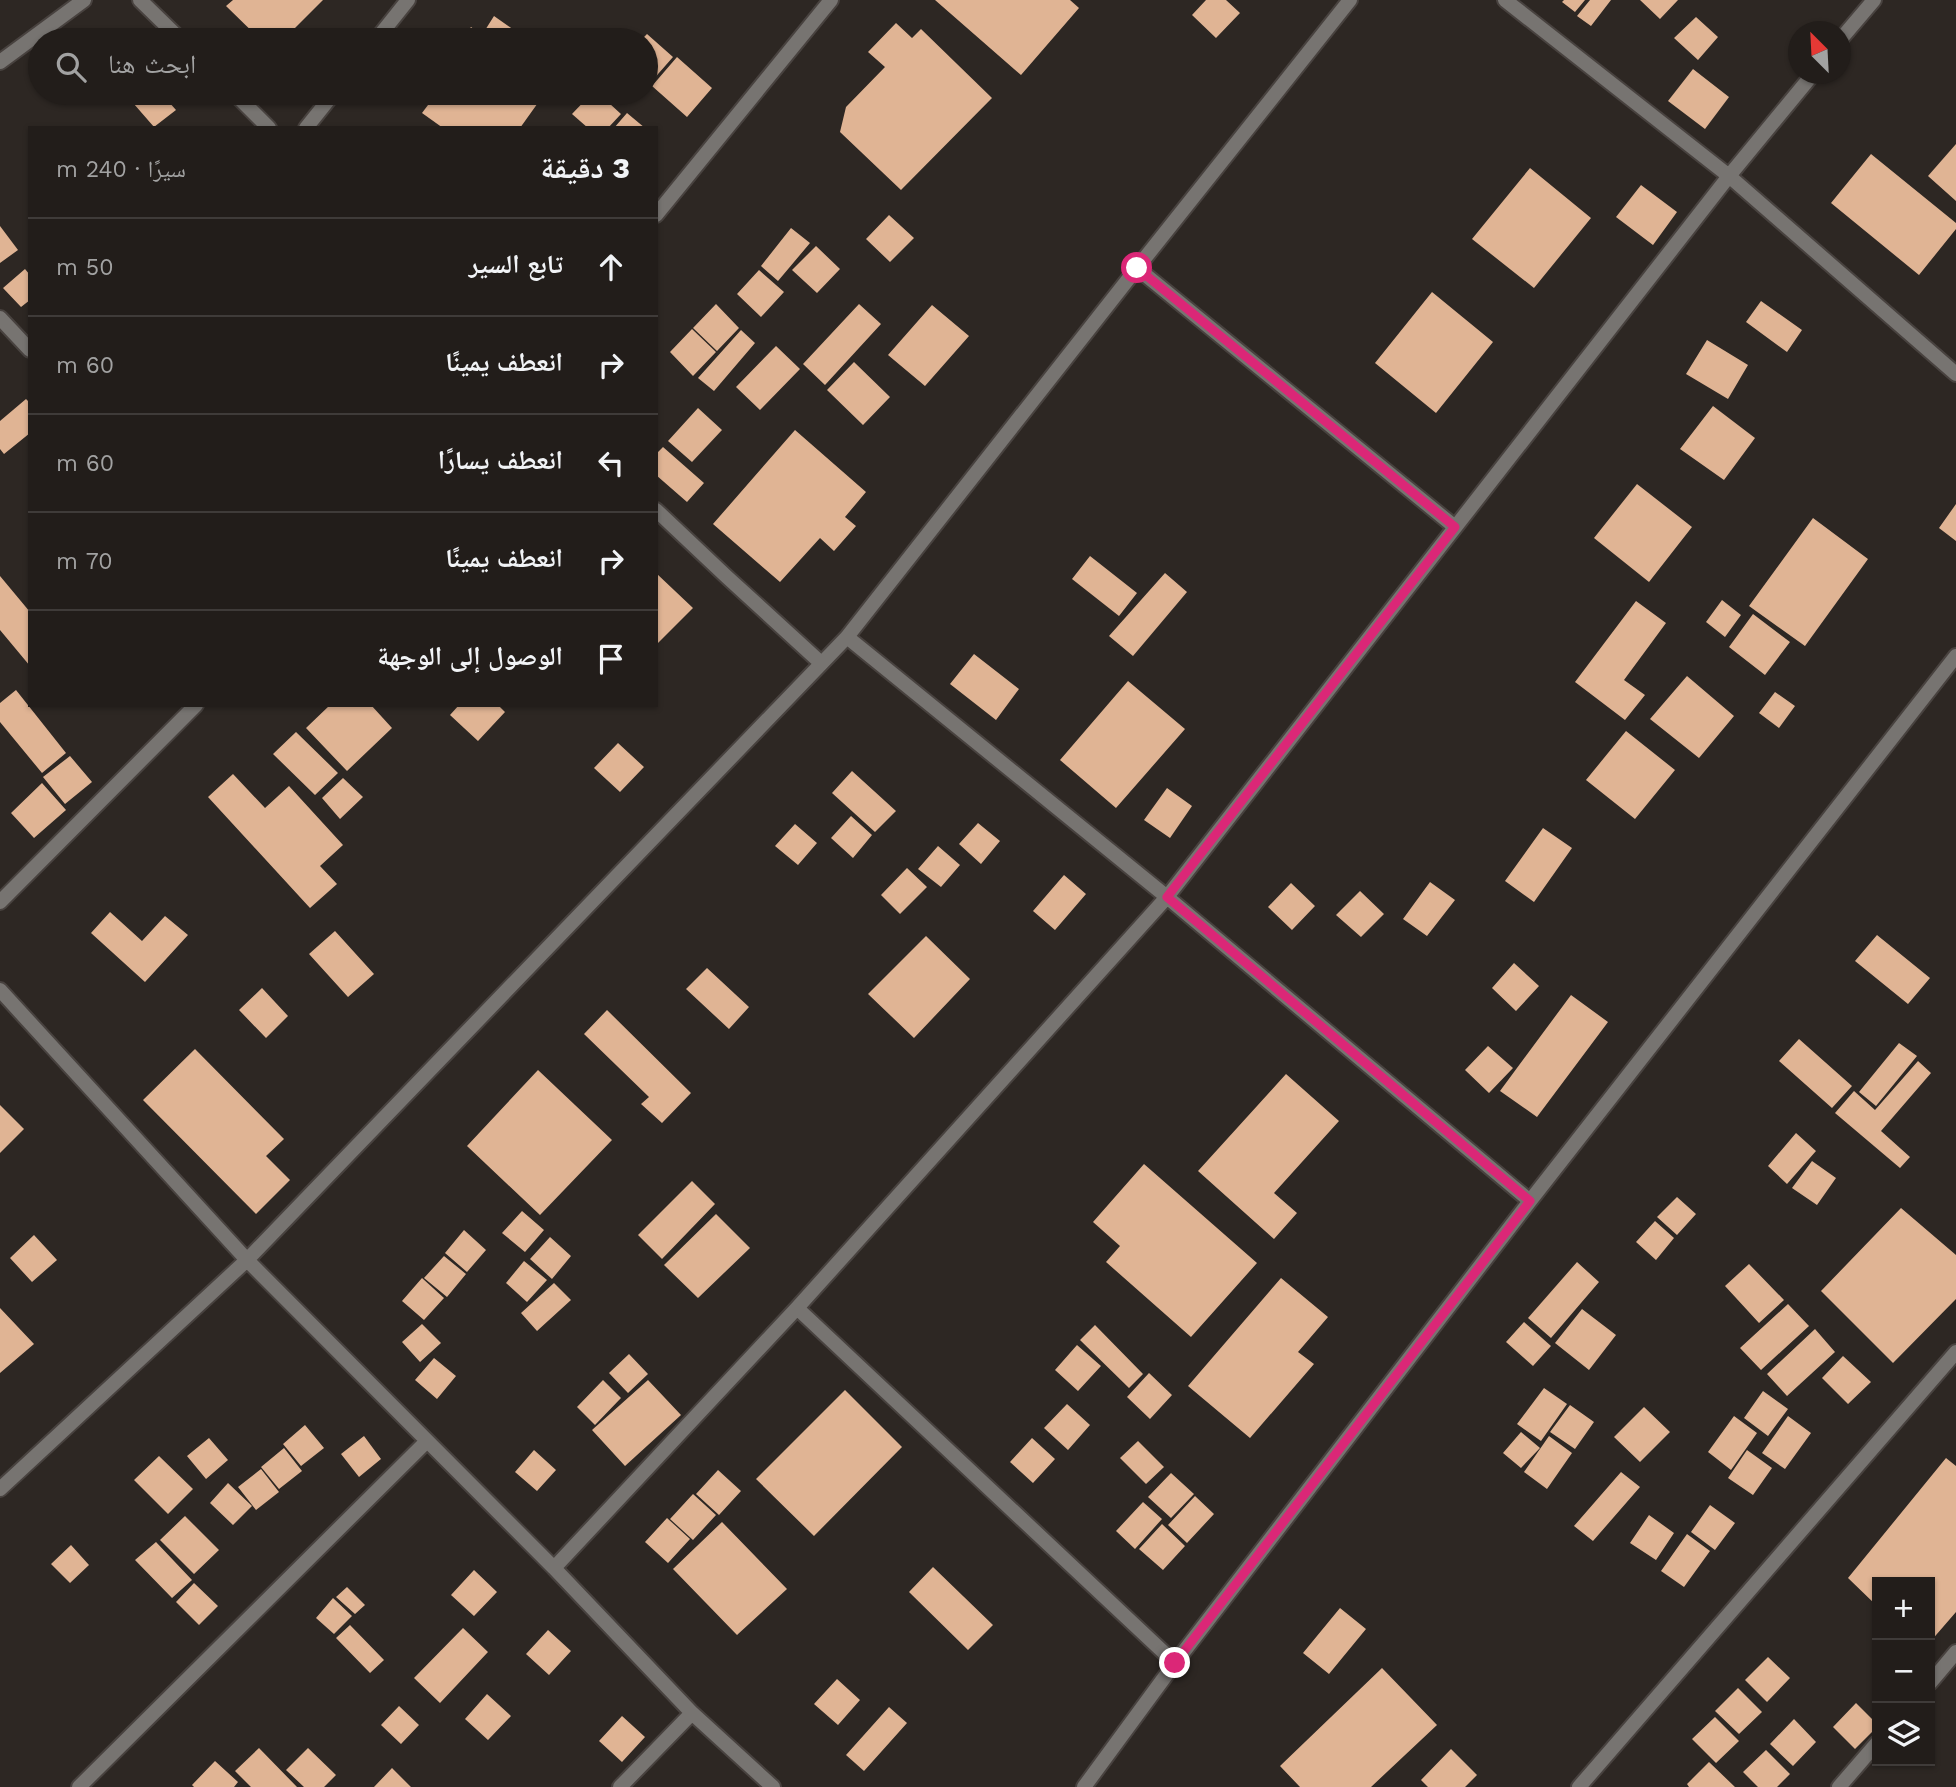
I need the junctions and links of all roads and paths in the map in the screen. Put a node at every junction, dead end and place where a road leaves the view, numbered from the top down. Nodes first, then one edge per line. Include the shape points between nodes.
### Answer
1 (84, 0) edge
2 (141, 0) edge
3 (408, 0) edge
4 (831, 0) edge
5 (1350, 0) edge
6 (1505, 0) edge
7 (1874, 0) edge
8 (1851, 27) edge
9 (46, 28) edge
10 (169, 28) edge
11 (386, 28) edge
12 (28, 41) edge
13 (0, 62) edge
14 (1805, 84) edge
15 (246, 105) edge
16 (324, 105) edge
17 (267, 126) edge
18 (308, 126) edge
19 (1729, 176) junction
20 (658, 213) edge
21 (1137, 268) junction
22 (0, 318) edge
23 (28, 348) edge
24 (1956, 374) edge
25 (658, 512) edge
26 (1455, 527) junction
27 (847, 637) junction
28 (1956, 656) edge
29 (821, 663) junction
30 (194, 707) edge
31 (1167, 897) junction
32 (0, 902) edge
33 (0, 990) edge
34 (1530, 1201) junction
35 (247, 1260) junction
36 (797, 1308) junction
37 (1956, 1352) edge
38 (427, 1441) junction
39 (0, 1489) edge
40 (554, 1568) junction
41 (1956, 1652) edge
42 (1175, 1663) junction
43 (1935, 1676) edge
44 (692, 1713) junction
45 (1872, 1749) edge
46 (79, 1787) edge
47 (620, 1787) edge
48 (773, 1787) edge
49 (1084, 1787) edge
50 (1579, 1787) edge
51 (1839, 1787) edge

1 - 9 street
2 - 10 street
3 - 11 street
4 - 20 street
5 - 21 street
6 - 19 street
7 - 8 street
12 - 13 street
14 - 19 street
15 - 17 street
16 - 18 street
19 - 24 street
19 - 26 street
21 - 26 street
21 - 27 street
22 - 23 street
25 - 29 street
26 - 31 street
27 - 29 street
27 - 31 street
28 - 34 street
29 - 35 street
30 - 32 street
31 - 34 street
31 - 36 street
33 - 35 street
34 - 42 street
35 - 38 street
35 - 39 street
36 - 40 street
36 - 42 street
37 - 50 street
38 - 40 street
38 - 46 street
40 - 44 street
41 - 43 street
42 - 49 street
44 - 47 street
44 - 48 street
45 - 51 street

